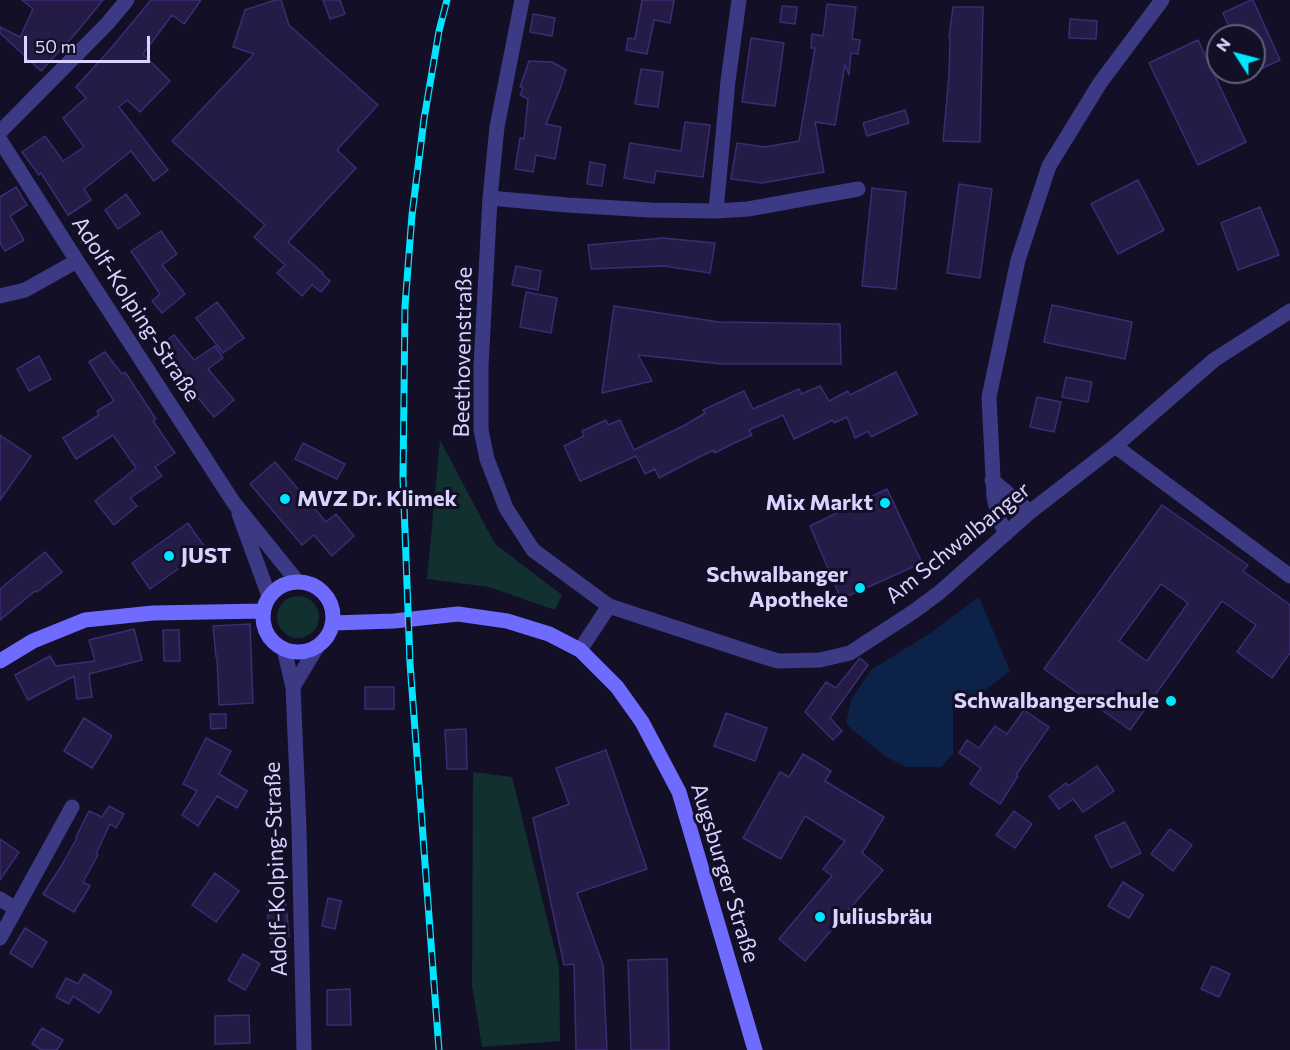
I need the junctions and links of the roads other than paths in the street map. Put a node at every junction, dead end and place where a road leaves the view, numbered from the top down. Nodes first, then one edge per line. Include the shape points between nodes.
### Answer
1 (127, 0) edge
2 (522, 0) edge
3 (740, 0) edge
4 (1162, 0) edge
5 (0, 132) edge
6 (0, 140) edge
7 (858, 189) dead end
8 (490, 198) junction
9 (717, 211) junction
10 (77, 261) junction
11 (0, 296) edge
12 (1290, 311) edge
13 (1115, 446) junction
14 (992, 480) junction
15 (234, 503) junction
16 (1030, 512) junction
17 (1006, 534) junction
18 (1290, 576) edge
19 (297, 581) junction
20 (269, 596) junction
21 (609, 606) junction
22 (263, 611) junction
23 (333, 616) junction
24 (317, 647) junction
25 (284, 650) junction
26 (580, 650) junction
27 (0, 661) edge
28 (293, 687) junction
29 (72, 807) dead end
30 (0, 899) edge
31 (16, 909) junction
32 (0, 938) edge
33 (304, 1050) edge
34 (755, 1050) edge

1 - 5 street
2 - 8 street, Beethovenstraße via 497,127
3 - 9 street via 728,81
4 - 14 street via 1100,83 1049,166 1018,260 989,398
6 - 10 street, Adolf-Kolping-Straße
7 - 9 street
8 - 9 street
8 - 21 street, Beethovenstraße via 481,375 481,430 487,459 506,508 534,550
10 - 11 street via 25,290
10 - 15 street, Adolf-Kolping-Straße
12 - 13 street, Am Schwalbanger via 1214,360
13 - 16 street, Am Schwalbanger
13 - 18 street
14 - 16 street
14 - 17 street via 999,519
15 - 19 street, Adolf-Kolping-Straße
15 - 20 street, Adolf-Kolping-Straße
16 - 17 street, Am Schwalbanger
17 - 21 street, Am Schwalbanger via 913,612 850,653 820,660 778,661
19 - 20 main road via 281,585
19 - 23 main road via 320,589
20 - 22 main road
21 - 26 street
22 - 25 main road via 268,637
22 - 27 main road via 153,613 85,620 33,641
23 - 24 main road via 330,632
23 - 26 main road, Augsburger Straße via 394,621 458,614 507,621 549,634
24 - 25 main road
24 - 28 street
25 - 28 street, Adolf-Kolping-Straße
26 - 34 main road, Augsburger Straße via 617,687 642,722 679,792
28 - 33 street, Adolf-Kolping-Straße
29 - 31 street
30 - 31 street
31 - 32 street

